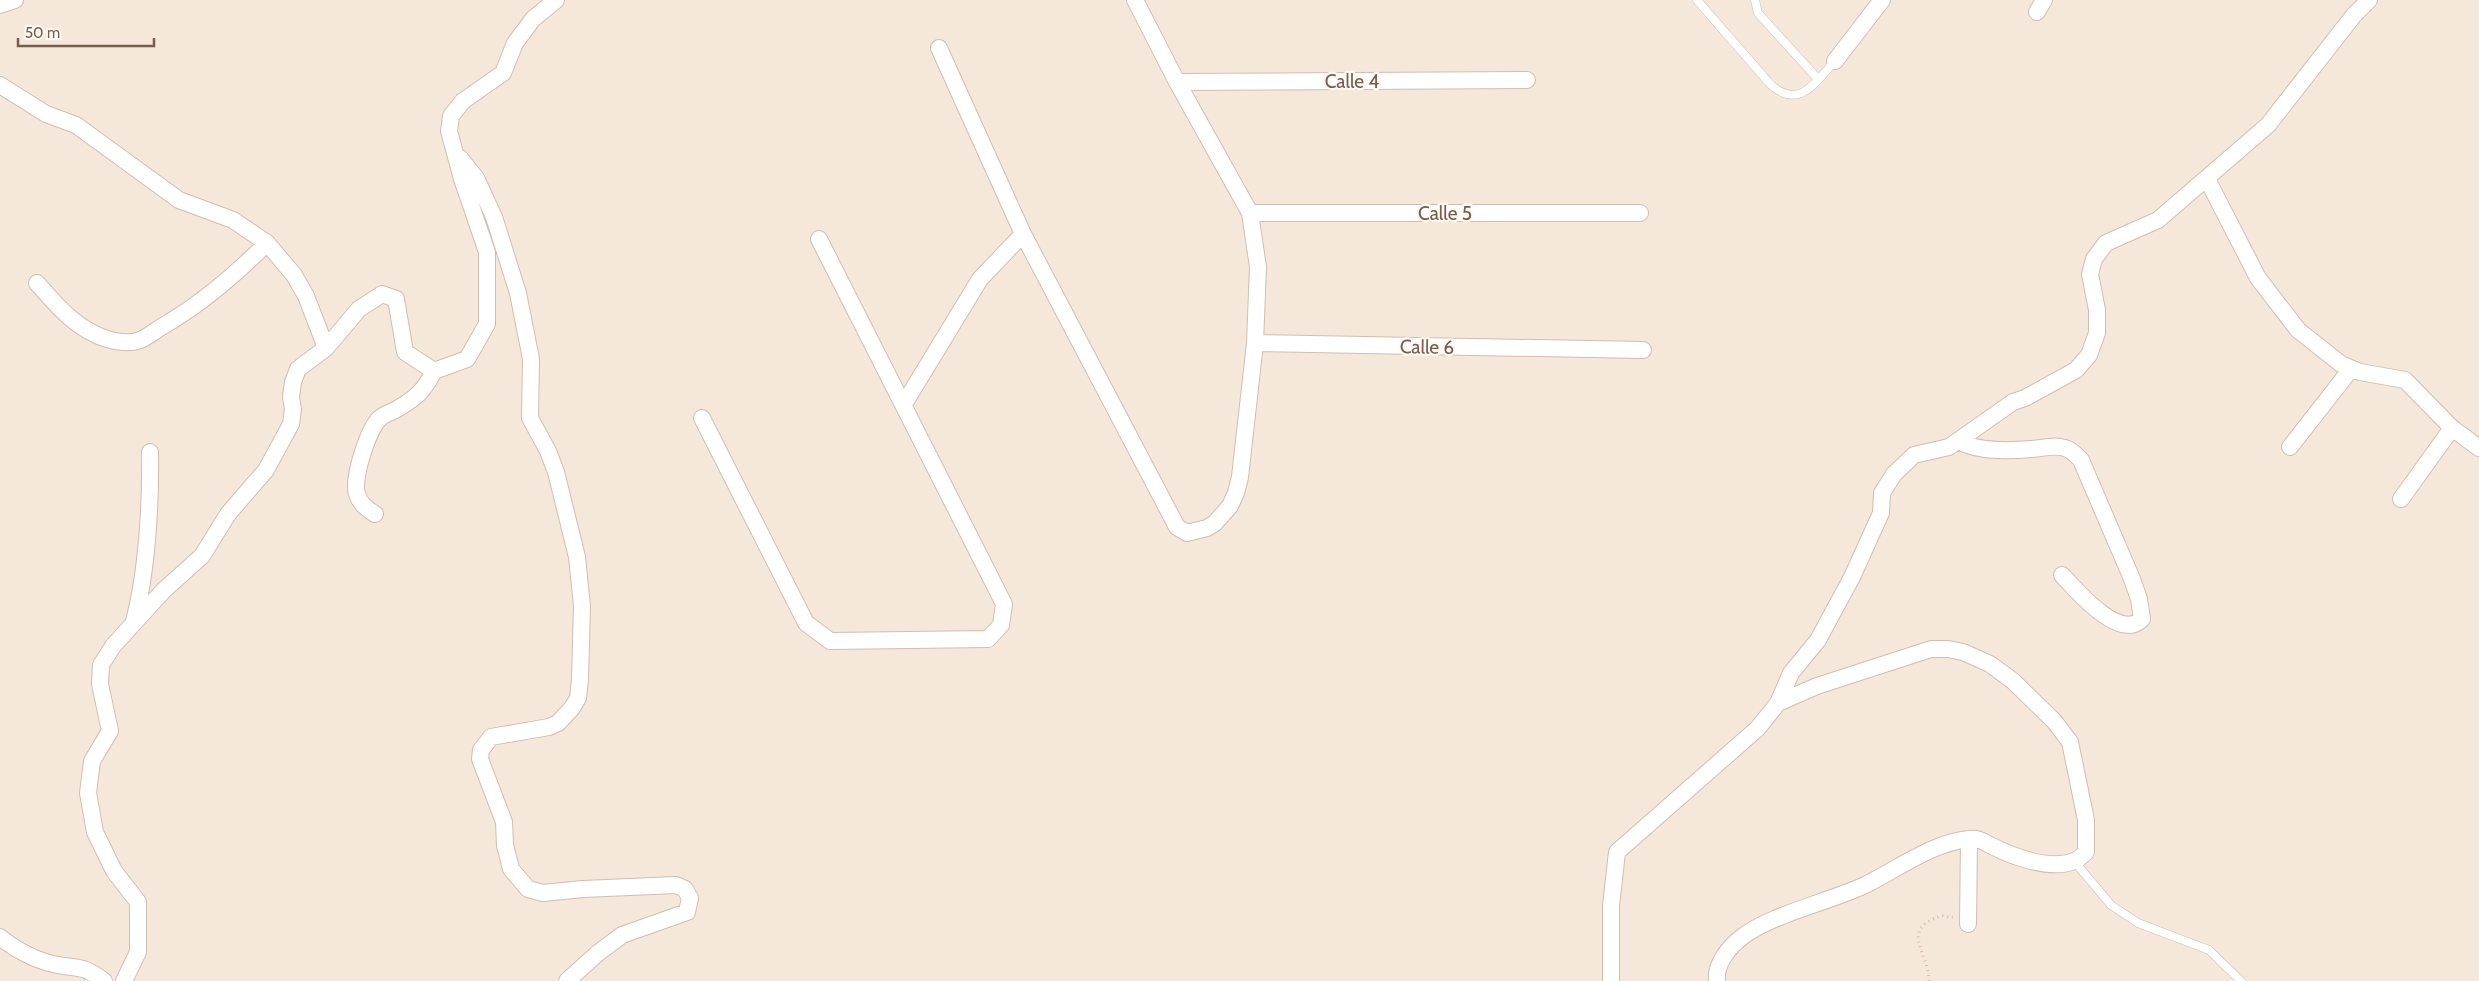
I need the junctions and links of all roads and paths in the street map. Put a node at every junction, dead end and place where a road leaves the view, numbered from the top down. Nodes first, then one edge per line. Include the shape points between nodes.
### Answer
1 (15, 0) edge
2 (556, 0) edge
3 (1135, 0) edge
4 (1697, 0) edge
5 (1755, 0) edge
6 (1882, 0) edge
7 (2369, 0) edge
8 (0, 5) edge
9 (939, 48) dead end
10 (1835, 61) joint
11 (1818, 79) junction
12 (1527, 80) dead end
13 (1177, 82) junction
14 (0, 84) edge
15 (455, 152) junction
16 (2207, 179) junction
17 (1640, 213) dead end
18 (1250, 214) junction
19 (1023, 234) junction
20 (819, 239) dead end
21 (267, 243) junction
22 (37, 283) dead end
23 (1255, 344) junction
24 (326, 348) junction
25 (1643, 350) dead end
26 (2351, 369) junction
27 (434, 371) junction
28 (904, 404) junction
29 (702, 418) dead end
30 (2452, 428) junction
31 (1958, 441) junction
32 (2290, 447) dead end
33 (2479, 448) edge
34 (150, 452) dead end
35 (2400, 499) dead end
36 (375, 514) dead end
37 (2062, 575) dead end
38 (133, 623) junction
39 (1778, 703) junction
40 (1969, 839) junction
41 (2074, 862) junction
42 (1968, 917) joint
43 (0, 937) edge
44 (104, 981) edge
45 (124, 981) edge
46 (566, 981) edge
47 (1611, 981) edge
48 (1717, 981) edge
49 (1930, 981) edge
50 (2241, 981) edge

1 - 8 street
2 - 15 street via 533,19 520,37 503,73 458,106 449,130
3 - 13 street
4 - 11 lane via 1782,95 1798,96
5 - 11 lane via 1758,13
6 - 10 street
7 - 16 street via 2268,125
9 - 19 street
10 - 11 lane
12 - 13 street, Calle 4
13 - 18 street
14 - 21 street via 46,114 76,125 179,200 233,220
15 - 27 street via 487,252 487,324 467,359
15 - 46 street via 476,178 494,217 518,293 531,360 530,418 556,472 577,558 582,606 580,679 578,698 572,708 558,723 491,738 481,750 480,759 504,822 508,860 511,869 528,889 543,894 583,889 676,886 686,889 690,898 687,912 622,935
16 - 26 street via 2258,278 2298,330
16 - 31 street via 2158,220 2106,243 2094,259 2090,274 2097,310 2097,333 2082,364 2013,402
17 - 18 street, Calle 5
18 - 23 street via 1258,266
19 - 23 street via 1171,517 1177,527 1187,533 1215,523 1230,506 1236,493
19 - 28 street via 980,280
20 - 28 street
21 - 22 street via 204,298 139,341 107,339 77,324 62,313
21 - 24 street via 294,275 306,296
23 - 25 street, Calle 6
24 - 27 street via 359,309 382,294 396,299 406,352
24 - 38 street via 298,369 295,375 290,424 266,470 228,514 202,556
26 - 30 street via 2405,380
26 - 32 street
27 - 36 street via 425,388 410,402 380,419 369,438 358,468 357,494 365,508
28 - 29 street via 1004,604 1001,625 988,639 830,641 806,623
30 - 33 street
30 - 35 street
31 - 37 street via 2006,451 2057,446 2075,454 2081,460 2132,579 2142,619 2128,624 2113,621
31 - 39 street via 1943,450 1918,453 1894,474 1882,493 1881,513 1852,577 1818,640 1791,673
34 - 38 street via 142,592
38 - 45 street via 101,666 100,684 110,731 92,761 88,793 95,832 114,871 138,902 138,952
39 - 41 street via 1817,686 1931,649 1963,652 1990,664 2013,681 2070,742 2086,820 2086,852
39 - 47 street via 1758,728 1617,852 1611,906
40 - 41 street via 1982,839 2021,859
40 - 42 street
40 - 48 street via 1938,847 1864,886 1743,936 1724,955 1716,975
41 - 50 lane via 2124,914 2138,923 2209,950
42 - 49 path via 1941,916 1921,926 1918,940
43 - 44 street via 44,961 84,968

